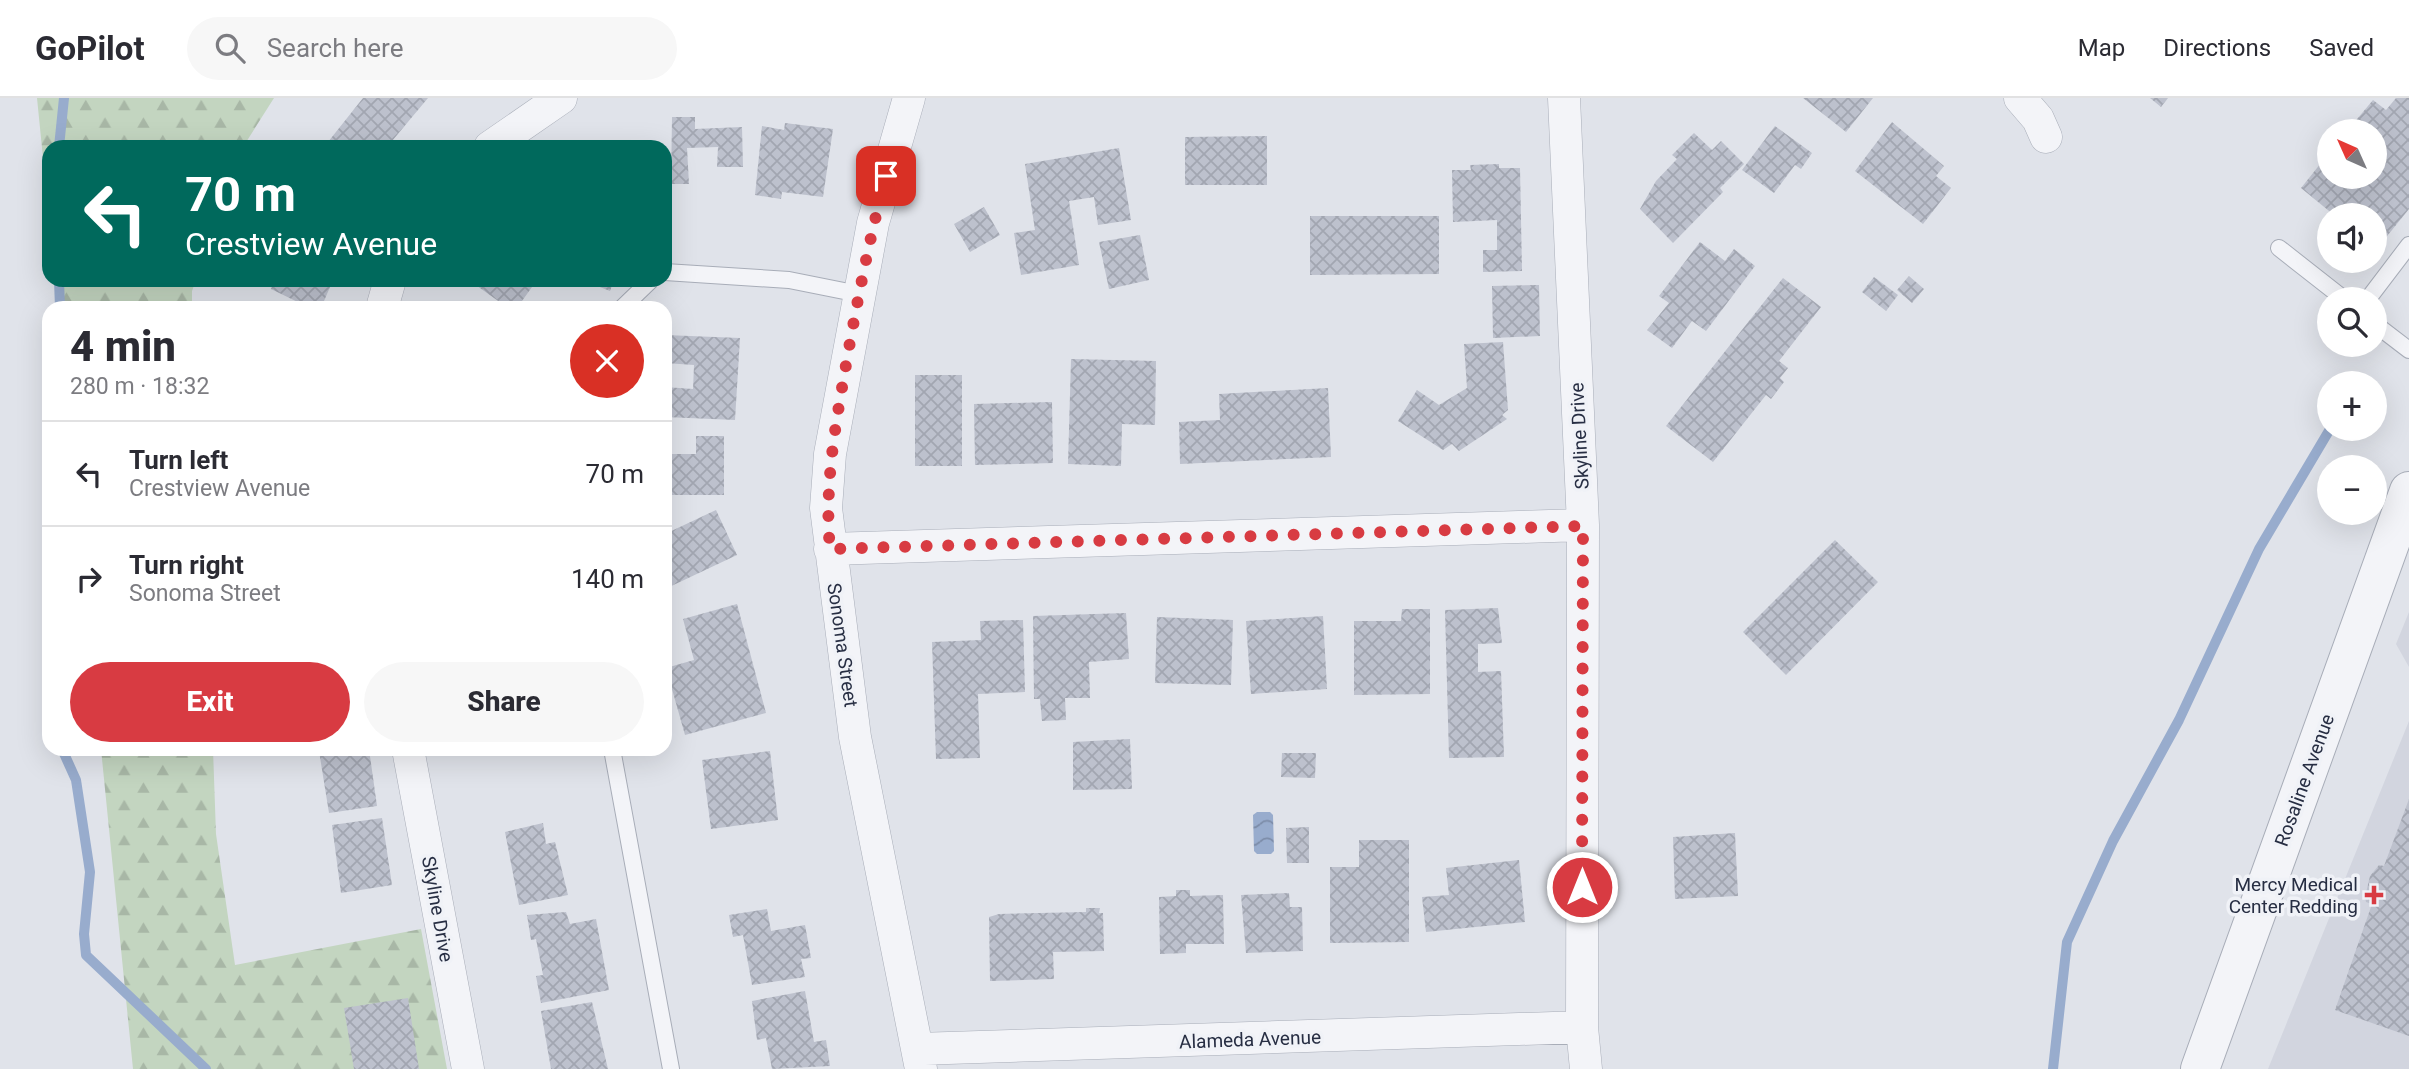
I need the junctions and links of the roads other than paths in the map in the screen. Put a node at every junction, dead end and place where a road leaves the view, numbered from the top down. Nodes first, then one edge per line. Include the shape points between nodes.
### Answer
1 (561, 98) edge
2 (909, 98) edge
3 (1564, 98) edge
4 (2020, 98) edge
5 (2046, 137) dead end
6 (499, 140) edge
7 (2409, 245) edge
8 (2279, 248) dead end
9 (672, 272) edge
10 (644, 287) edge
11 (2329, 287) edge
12 (2377, 287) edge
13 (859, 294) junction
14 (629, 301) edge
15 (2387, 333) edge
16 (2409, 350) edge
17 (2409, 491) edge
18 (1583, 526) junction
19 (830, 549) junction
20 (409, 756) edge
21 (613, 756) edge
22 (1582, 1027) junction
23 (919, 1059) edge
24 (468, 1069) edge
25 (671, 1069) edge
26 (1586, 1069) edge
27 (2200, 1069) edge

1 - 6 street
2 - 13 street, Sonoma Street via 873,223
3 - 18 street, Skyline Drive
4 - 5 street
7 - 12 lane
8 - 11 lane
9 - 13 lane via 789,279
10 - 14 lane
13 - 19 street, Sonoma Street via 830,454 826,508
15 - 16 lane
17 - 27 street, Rosaline Avenue
18 - 19 street
18 - 22 street, Skyline Drive
19 - 23 street, Sonoma Street via 855,737
20 - 24 street, Skyline Drive
21 - 25 lane
22 - 23 street, Alameda Avenue
22 - 26 street, Skyline Drive

